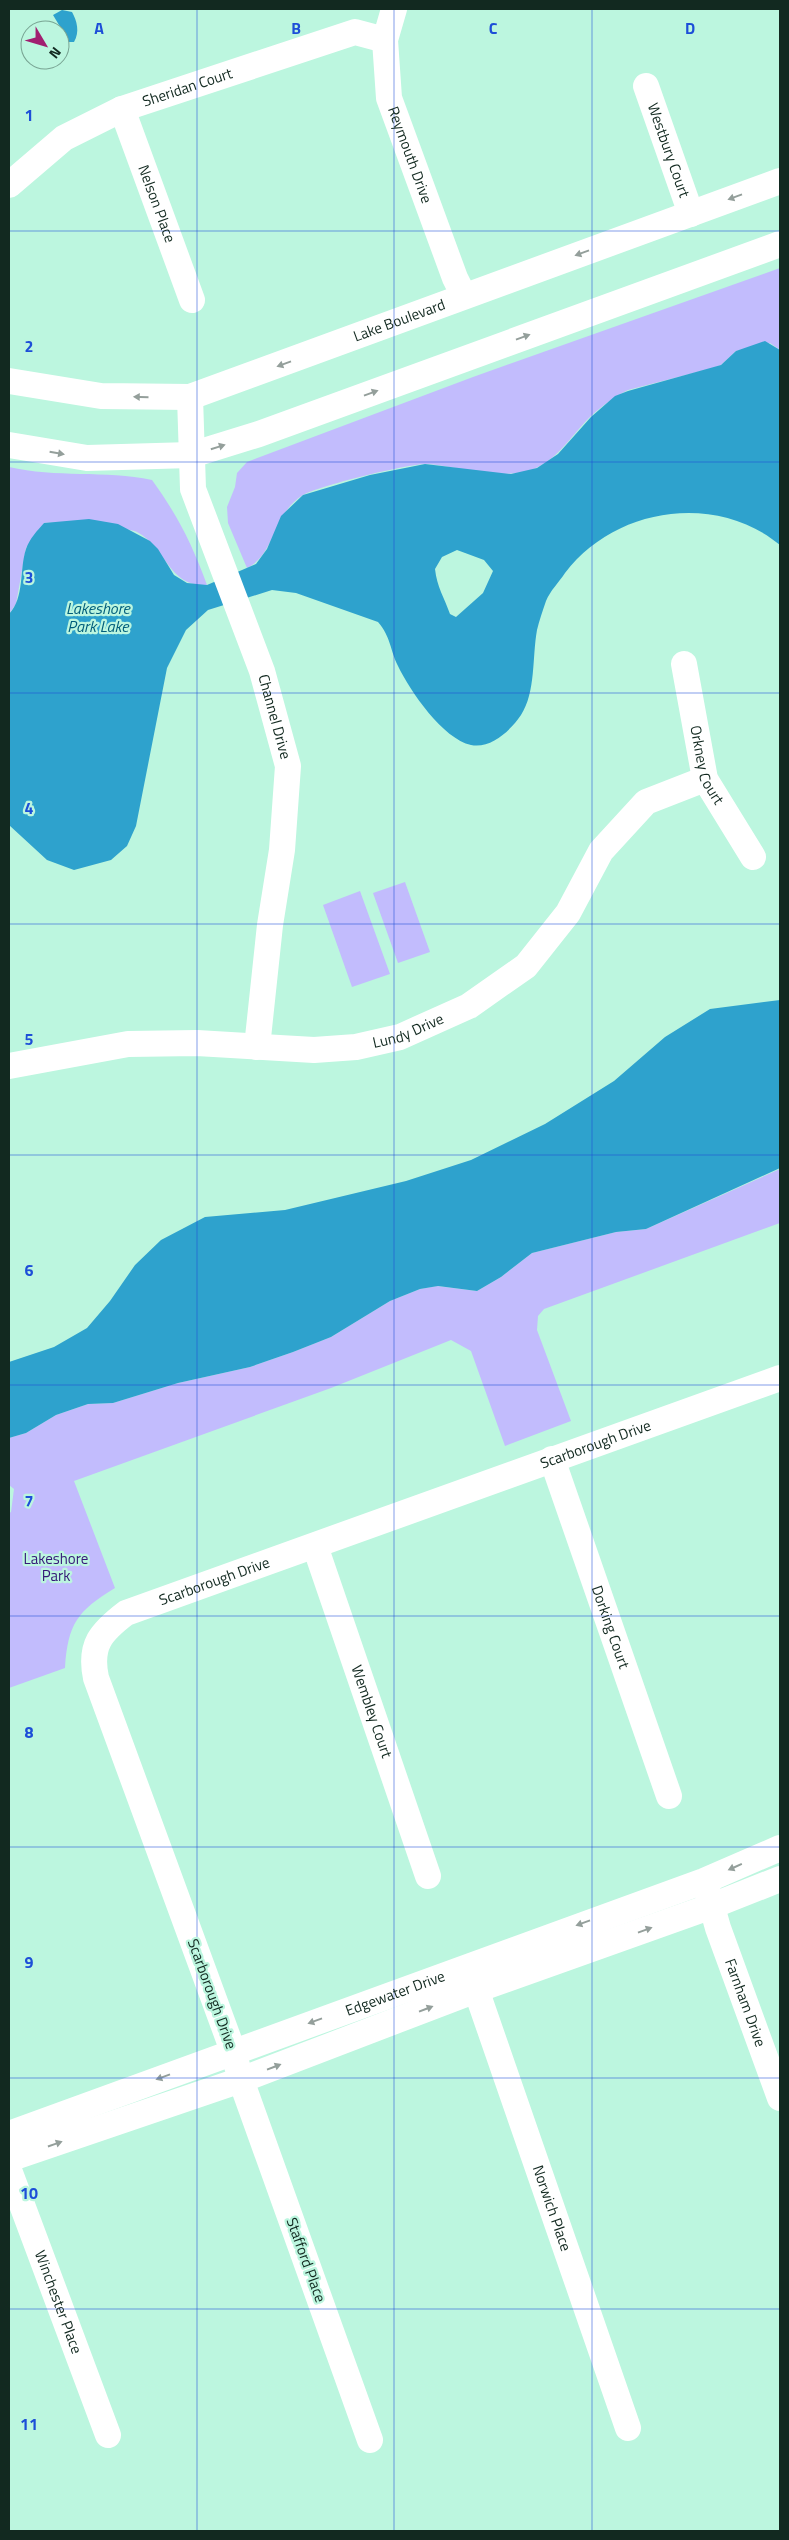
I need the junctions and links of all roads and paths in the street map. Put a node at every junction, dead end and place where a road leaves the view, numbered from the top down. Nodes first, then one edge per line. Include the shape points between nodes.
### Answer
1 (394, 9) edge
2 (385, 40) junction
3 (646, 86) dead end
4 (122, 109) junction
5 (780, 181) edge
6 (9, 185) edge
7 (691, 214) junction
8 (780, 244) edge
9 (464, 296) junction
10 (192, 300) dead end
11 (9, 381) edge
12 (190, 397) junction
13 (9, 445) edge
14 (191, 455) junction
15 (684, 664) dead end
16 (705, 779) junction
17 (753, 857) dead end
18 (257, 1047) junction
19 (9, 1066) edge
20 (780, 1378) edge
21 (552, 1459) junction
22 (315, 1546) junction
23 (669, 1796) dead end
24 (780, 1848) edge
25 (428, 1876) dead end
26 (780, 1879) edge
27 (704, 1881) junction
28 (712, 1906) junction
29 (468, 1965) junction
30 (476, 1990) junction
31 (233, 2051) junction
32 (241, 2080) junction
33 (780, 2098) edge
34 (9, 2134) edge
35 (9, 2159) edge
36 (9, 2170) edge
37 (628, 2428) dead end
38 (108, 2435) dead end
39 (370, 2440) dead end

1 - 2 street, Reymouth Drive
2 - 4 street, Sheridan Court via 355,32
2 - 9 street, Reymouth Drive via 389,98
3 - 7 street, Westbury Court
4 - 6 street, Sheridan Court via 64,138
4 - 10 street, Nelson Place
5 -> 7 street, Lake Boulevard
7 -> 9 street, Lake Boulevard
14 -> 8 street via 259,434
9 -> 12 street, Lake Boulevard
12 -> 11 street, Lake Boulevard via 101,396
12 - 14 street, Channel Drive
13 -> 14 street via 87,458
14 - 18 street, Channel Drive via 193,489 262,671 288,766 282,850
15 - 16 street, Orkney Court
16 - 17 street, Orkney Court
16 - 18 street, Lundy Drive via 646,802 601,851 568,913 526,966 469,1006 400,1037 356,1047 314,1050
18 - 19 street, Lundy Drive via 197,1043 128,1044
20 - 21 street, Scarborough Drive
21 - 22 street, Scarborough Drive
21 - 23 street, Dorking Court
22 - 25 street, Wembley Court
22 - 31 street, Scarborough Drive via 126,1613 107,1627 96,1644 93,1663 99,1688
24 -> 27 street, Edgewater Drive
26 - 28 street, Edgewater Drive
27 - 28 street, Farnham Drive
27 -> 29 street, Edgewater Drive
30 -> 28 street, Edgewater Drive
28 - 33 street, Farnham Drive
29 - 30 street, Norwich Place
29 -> 31 street, Edgewater Drive
32 -> 30 street, Edgewater Drive
30 - 37 street, Norwich Place
31 - 32 street, Scarborough Drive
31 -> 34 street, Edgewater Drive
35 -> 32 street, Edgewater Drive
32 - 39 street, Stafford Place
36 - 38 street, Winchester Place

